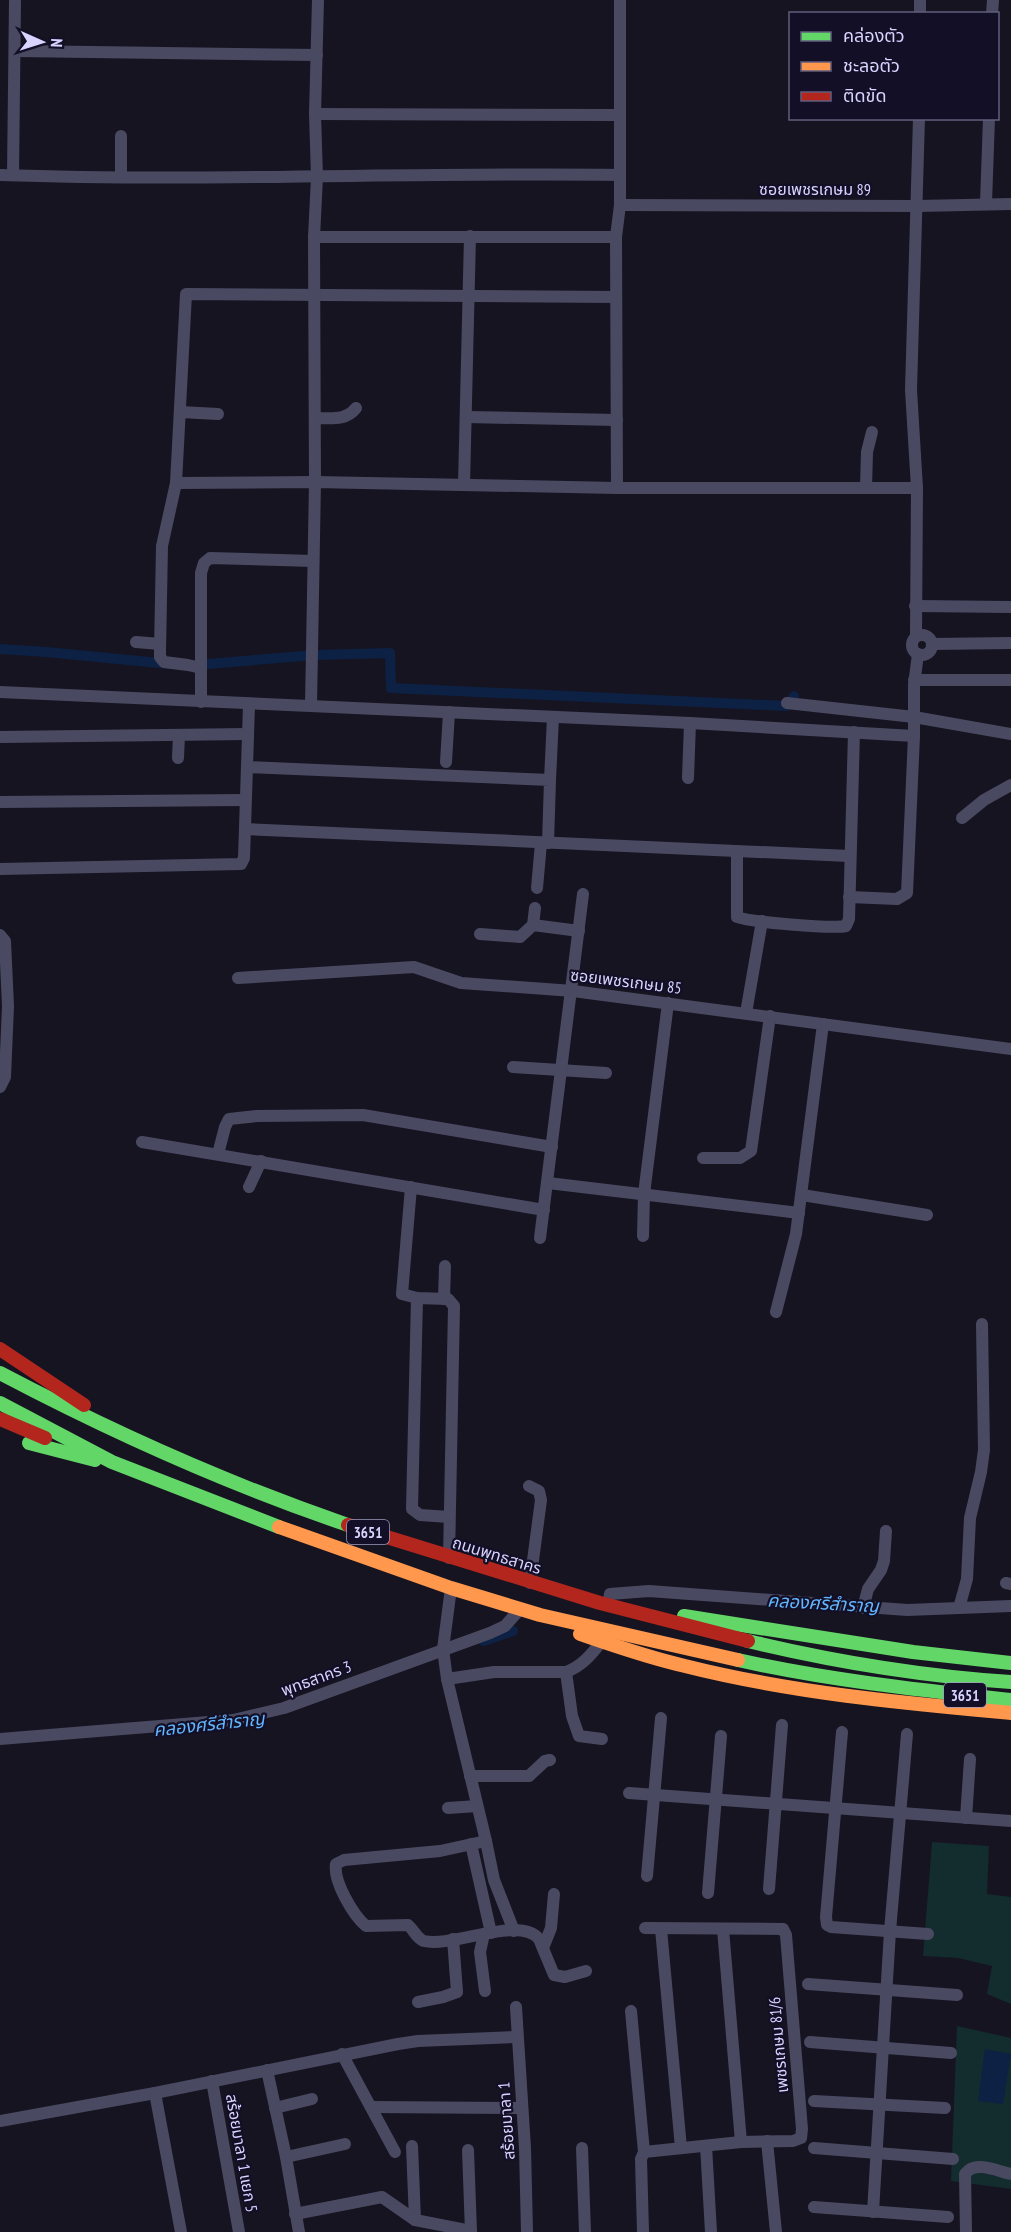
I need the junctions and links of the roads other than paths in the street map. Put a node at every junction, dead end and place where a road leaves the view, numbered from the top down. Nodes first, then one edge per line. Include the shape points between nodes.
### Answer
1 (15, 0) edge
2 (318, 0) edge
3 (620, 0) edge
4 (15, 51) junction
5 (317, 55) junction
6 (315, 114) junction
7 (620, 115) junction
8 (918, 120) edge
9 (989, 120) edge
10 (122, 136) dead end
11 (0, 175) edge
12 (13, 175) junction
13 (620, 175) junction
14 (121, 177) junction
15 (317, 177) junction
16 (986, 203) junction
17 (1011, 204) edge
18 (620, 205) junction
19 (918, 206) junction
20 (470, 236) junction
21 (314, 237) junction
22 (616, 237) junction
23 (315, 296) junction
24 (469, 296) junction
25 (616, 297) junction
26 (356, 408) dead end
27 (180, 412) junction
28 (218, 414) dead end
29 (466, 417) junction
30 (315, 418) junction
31 (617, 420) junction
32 (872, 432) dead end
33 (315, 482) junction
34 (176, 483) junction
35 (464, 485) junction
36 (617, 488) junction
37 (866, 488) junction
38 (917, 488) junction
39 (314, 561) junction
40 (915, 606) junction
41 (1011, 607) edge
42 (916, 636) junction
43 (136, 642) dead end
44 (1011, 643) edge
45 (160, 644) junction
46 (932, 644) junction
47 (918, 654) junction
48 (201, 668) junction
49 (914, 680) junction
50 (1011, 680) edge
51 (0, 692) edge
52 (201, 702) junction
53 (787, 703) dead end
54 (249, 705) junction
55 (310, 706) junction
56 (449, 712) junction
57 (553, 717) junction
58 (914, 717) junction
59 (690, 723) junction
60 (854, 732) junction
61 (248, 734) junction
62 (1011, 734) edge
63 (179, 735) junction
64 (914, 736) junction
65 (0, 737) edge
66 (178, 758) dead end
67 (446, 762) dead end
68 (247, 766) junction
69 (688, 778) dead end
70 (550, 780) junction
71 (1011, 786) edge
72 (245, 800) junction
73 (0, 802) edge
74 (962, 818) dead end
75 (245, 829) junction
76 (545, 843) junction
77 (737, 852) junction
78 (849, 856) junction
79 (0, 869) edge
80 (537, 888) dead end
81 (583, 894) dead end
82 (849, 897) junction
83 (535, 908) dead end
84 (762, 921) junction
85 (533, 925) junction
86 (579, 931) junction
87 (480, 934) dead end
88 (0, 935) edge
89 (238, 978) dead end
90 (573, 991) junction
91 (4, 992) edge
92 (668, 1003) junction
93 (746, 1013) junction
94 (770, 1016) junction
95 (823, 1024) junction
96 (1011, 1049) edge
97 (513, 1067) dead end
98 (561, 1071) junction
99 (606, 1073) dead end
100 (0, 1087) edge
101 (142, 1142) dead end
102 (552, 1147) junction
103 (218, 1154) junction
104 (703, 1158) dead end
105 (261, 1161) junction
106 (548, 1183) junction
107 (249, 1187) dead end
108 (411, 1187) junction
109 (644, 1194) junction
110 (802, 1195) junction
111 (543, 1210) junction
112 (799, 1213) junction
113 (927, 1215) dead end
114 (643, 1236) dead end
115 (540, 1238) dead end
116 (445, 1266) dead end
117 (417, 1298) junction
118 (444, 1299) junction
119 (776, 1312) dead end
120 (982, 1324) dead end
121 (0, 1349) edge
122 (0, 1363) edge
123 (0, 1373) edge
124 (0, 1403) edge
125 (0, 1419) edge
126 (0, 1432) edge
127 (127, 1435) junction
128 (112, 1462) junction
129 (529, 1485) dead end
130 (449, 1517) junction
131 (886, 1531) dead end
132 (449, 1558) junction
133 (530, 1583) junction
134 (451, 1588) junction
135 (612, 1602) junction
136 (1011, 1606) edge
137 (863, 1608) junction
138 (959, 1608) junction
139 (520, 1609) junction
140 (540, 1615) junction
141 (601, 1642) junction
142 (444, 1649) junction
143 (1011, 1663) edge
144 (566, 1672) junction
145 (447, 1674) junction
146 (1011, 1682) edge
147 (1011, 1700) edge
148 (1011, 1713) edge
149 (661, 1718) dead end
150 (782, 1725) dead end
151 (842, 1732) dead end
152 (907, 1734) dead end
153 (721, 1736) dead end
154 (0, 1739) edge
155 (602, 1739) dead end
156 (970, 1759) dead end
157 (550, 1760) dead end
158 (470, 1776) junction
159 (629, 1793) dead end
160 (655, 1794) junction
161 (716, 1799) junction
162 (775, 1804) junction
163 (477, 1806) junction
164 (448, 1808) dead end
165 (835, 1808) junction
166 (900, 1813) junction
167 (966, 1818) junction
168 (1011, 1821) edge
169 (486, 1841) junction
170 (471, 1844) junction
171 (647, 1876) dead end
172 (769, 1889) dead end
173 (708, 1893) dead end
174 (500, 1894) junction
175 (554, 1894) dead end
176 (486, 1906) junction
177 (645, 1928) dead end
178 (662, 1929) junction
179 (723, 1929) junction
180 (514, 1931) junction
181 (890, 1931) junction
182 (487, 1934) junction
183 (928, 1934) dead end
184 (453, 1939) junction
185 (543, 1948) junction
186 (586, 1971) dead end
187 (808, 1984) dead end
188 (886, 1989) junction
189 (485, 1991) dead end
190 (957, 1995) dead end
191 (418, 2002) dead end
192 (516, 2007) dead end
193 (631, 2011) dead end
194 (517, 2037) junction
195 (810, 2042) dead end
196 (882, 2047) junction
197 (951, 2053) dead end
198 (342, 2054) junction
199 (267, 2070) junction
200 (212, 2080) junction
201 (155, 2093) junction
202 (312, 2099) dead end
203 (814, 2101) dead end
204 (878, 2104) junction
205 (371, 2107) junction
206 (275, 2108) junction
207 (521, 2108) junction
208 (945, 2108) dead end
209 (0, 2121) edge
210 (767, 2141) junction
211 (741, 2142) junction
212 (345, 2144) dead end
213 (412, 2146) dead end
214 (706, 2146) junction
215 (582, 2148) dead end
216 (681, 2148) junction
217 (814, 2148) dead end
218 (468, 2151) dead end
219 (395, 2152) dead end
220 (644, 2152) junction
221 (878, 2152) junction
222 (286, 2157) junction
223 (953, 2159) dead end
224 (1011, 2174) edge
225 (814, 2208) dead end
226 (873, 2212) junction
227 (295, 2214) junction
228 (948, 2217) dead end
229 (415, 2220) junction
230 (471, 2231) edge
231 (181, 2232) edge
232 (239, 2232) edge
233 (298, 2232) edge
234 (527, 2232) edge
235 (585, 2232) edge
236 (643, 2232) edge
237 (711, 2232) edge
238 (776, 2232) edge
239 (966, 2232) edge

1 - 4 street
2 - 5 street
3 - 7 street
4 - 5 street
4 - 12 street
5 - 6 street
6 - 7 street
6 - 15 street
7 - 13 street
8 - 19 street
9 - 16 street
10 - 14 street
11 - 12 street
12 - 14 street
13 - 15 street
13 - 18 street
14 - 15 street
15 - 21 street
16 - 17 street, ซอยเพชรเกษม 89
16 - 19 street, ซอยเพชรเกษม 89
18 - 19 street, ซอยเพชรเกษม 89
18 - 22 street
19 - 38 street via 911,390
20 - 21 street
20 - 22 street
20 - 24 street
21 - 23 street
22 - 25 street
23 - 24 street
23 - 27 street via 186,294
23 - 30 street
24 - 25 street
24 - 29 street
25 - 31 street
26 - 30 street via 345,417
27 - 28 street
27 - 34 street
29 - 31 street
29 - 35 street
30 - 33 street
31 - 36 street
32 - 37 street
33 - 34 street
33 - 35 street
33 - 39 street
34 - 45 street via 162,546
35 - 36 street
36 - 37 street
37 - 38 street
38 - 40 street
39 - 48 street via 210,558 204,563
39 - 55 street
40 - 41 street
40 - 42 street
42 - 46 street via 927,636
42 - 47 street via 912,646
43 - 45 street
44 - 46 street
45 - 48 street via 164,663
46 - 47 street via 928,653
47 - 49 street
48 - 52 street
49 - 50 street
49 - 58 street
51 - 52 street
52 - 54 street
53 - 58 street
54 - 55 street
54 - 61 street
55 - 56 street
56 - 57 street
56 - 67 street
57 - 59 street
57 - 70 street
58 - 62 street
58 - 64 street
59 - 60 street
59 - 69 street
60 - 64 street
60 - 78 street
61 - 63 street
61 - 68 street
63 - 65 street
63 - 66 street
64 - 82 street via 907,893 897,899
68 - 70 street
68 - 72 street
70 - 76 street
71 - 74 street via 984,800
72 - 73 street
72 - 75 street
75 - 76 street
75 - 79 street via 244,861 237,866
76 - 77 street
76 - 80 street
77 - 78 street
77 - 84 street via 736,914
78 - 82 street
81 - 86 street
82 - 84 street via 846,926
83 - 85 street
84 - 93 street
85 - 86 street
85 - 87 street via 520,937
86 - 90 street
88 - 91 street via 5,941
89 - 90 street, ซอยเพชรเกษม 85 via 414,967 462,982
90 - 92 street, ซอยเพชรเกษม 85
90 - 98 street
91 - 100 street via 5,1077
92 - 93 street, ซอยเพชรเกษม 85
92 - 109 street
93 - 94 street, ซอยเพชรเกษม 85
94 - 95 street, ซอยเพชรเกษม 85
94 - 104 street via 751,1151 740,1158
95 - 96 street, ซอยเพชรเกษม 85
95 - 110 street
97 - 98 street
98 - 99 street
98 - 102 street
101 - 103 street
102 - 103 street via 363,1115 257,1116 229,1119
102 - 106 street
103 - 105 street
105 - 107 street
105 - 108 street
106 - 109 street
106 - 111 street
108 - 111 street
108 - 117 street via 401,1291 404,1296
109 - 112 street
109 - 114 street
110 - 112 street
110 - 113 street
111 - 115 street
112 - 119 street
116 - 118 street
117 - 118 street
117 - 130 street via 411,1509 420,1515
118 - 130 street via 451,1300 454,1306
120 - 138 street via 984,1450 970,1518 967,1579
121 - 127 main road
122 - 127 main road
123 - 127 main road, ถนนพุทธสาคร / 3651
124 - 128 main road, 3651
125 - 128 main road
126 - 128 main road via 55,1451
127 - 132 main road, ถนนพุทธสาคร / 3651 via 263,1494
128 - 134 main road, 3651 via 288,1532
129 - 133 street via 539,1491 541,1500
130 - 132 street
131 - 137 street via 884,1561 868,1589
132 - 133 main road, ถนนพุทธสาคร / 3651
133 - 135 main road, ถนนพุทธสาคร / 3651
134 - 139 main road, 3651
134 - 142 street
135 - 137 street via 649,1591
135 - 143 main road via 914,1652
135 - 146 main road, ถนนพุทธสาคร / 3651 via 720,1635 922,1674
136 - 138 street
137 - 138 street
139 - 140 main road, 3651
139 - 142 street, พุทธสาคร 3 via 505,1626 490,1634
140 - 141 main road
140 - 147 main road, 3651 via 782,1670
141 - 144 street via 588,1659
141 - 148 main road via 751,1680 830,1694
142 - 145 street
142 - 154 street, พุทธสาคร 3 via 284,1708 249,1717
144 - 145 street
144 - 155 street via 579,1736
145 - 158 street
149 - 160 street
150 - 162 street
151 - 165 street
152 - 166 street
153 - 161 street
156 - 167 street
157 - 158 street via 529,1776
158 - 163 street
159 - 160 street
160 - 161 street
160 - 171 street
161 - 162 street
161 - 173 street
162 - 165 street
162 - 172 street
163 - 164 street
163 - 169 street
165 - 166 street
165 - 181 street via 826,1922 831,1927
166 - 167 street
166 - 181 street
167 - 168 street
169 - 170 street
169 - 174 street
170 - 176 street
170 - 184 street via 440,1851 344,1860 335,1868 352,1910 366,1926 404,1925 423,1941
174 - 176 street
174 - 180 street
175 - 185 street via 551,1928
176 - 182 street
177 - 178 street, เพชรเกษม 81/6
178 - 179 street, เพชรเกษม 81/6
178 - 216 street
179 - 210 street, เพชรเกษม 81/6 via 783,1929 786,1935 802,2129 801,2138 793,2141
179 - 211 street
180 - 182 street
180 - 185 street via 535,1935
181 - 183 street
181 - 188 street
182 - 184 street
182 - 189 street via 480,1952
184 - 191 street via 457,1992
185 - 186 street via 554,1975 565,1977
187 - 188 street
188 - 190 street
188 - 196 street
192 - 194 street, สร้อยมาลา 1
193 - 220 street
194 - 198 street via 418,2041
194 - 207 street, สร้อยมาลา 1
195 - 196 street
196 - 197 street
196 - 204 street
198 - 199 street
198 - 205 street
199 - 200 street
199 - 206 street
200 - 201 street
200 - 232 street, สร้อยมาลา 1 แยก 5
201 - 209 street
201 - 231 street
202 - 206 street
203 - 204 street
204 - 208 street
204 - 221 street
205 - 207 street
205 - 219 street
206 - 222 street
207 - 234 street, สร้อยมาลา 1
210 - 211 street, เพชรเกษม 81/6
210 - 238 street
211 - 214 street, เพชรเกษม 81/6
212 - 222 street
213 - 229 street
214 - 216 street, เพชรเกษม 81/6
214 - 237 street
215 - 235 street
216 - 220 street, เพชรเกษม 81/6
217 - 221 street
218 - 230 street
220 - 236 street
221 - 223 street
221 - 226 street
222 - 227 street
224 - 239 street via 969,2168 965,2174
225 - 226 street
226 - 228 street
227 - 229 street via 377,2197
227 - 233 street
229 - 230 street

